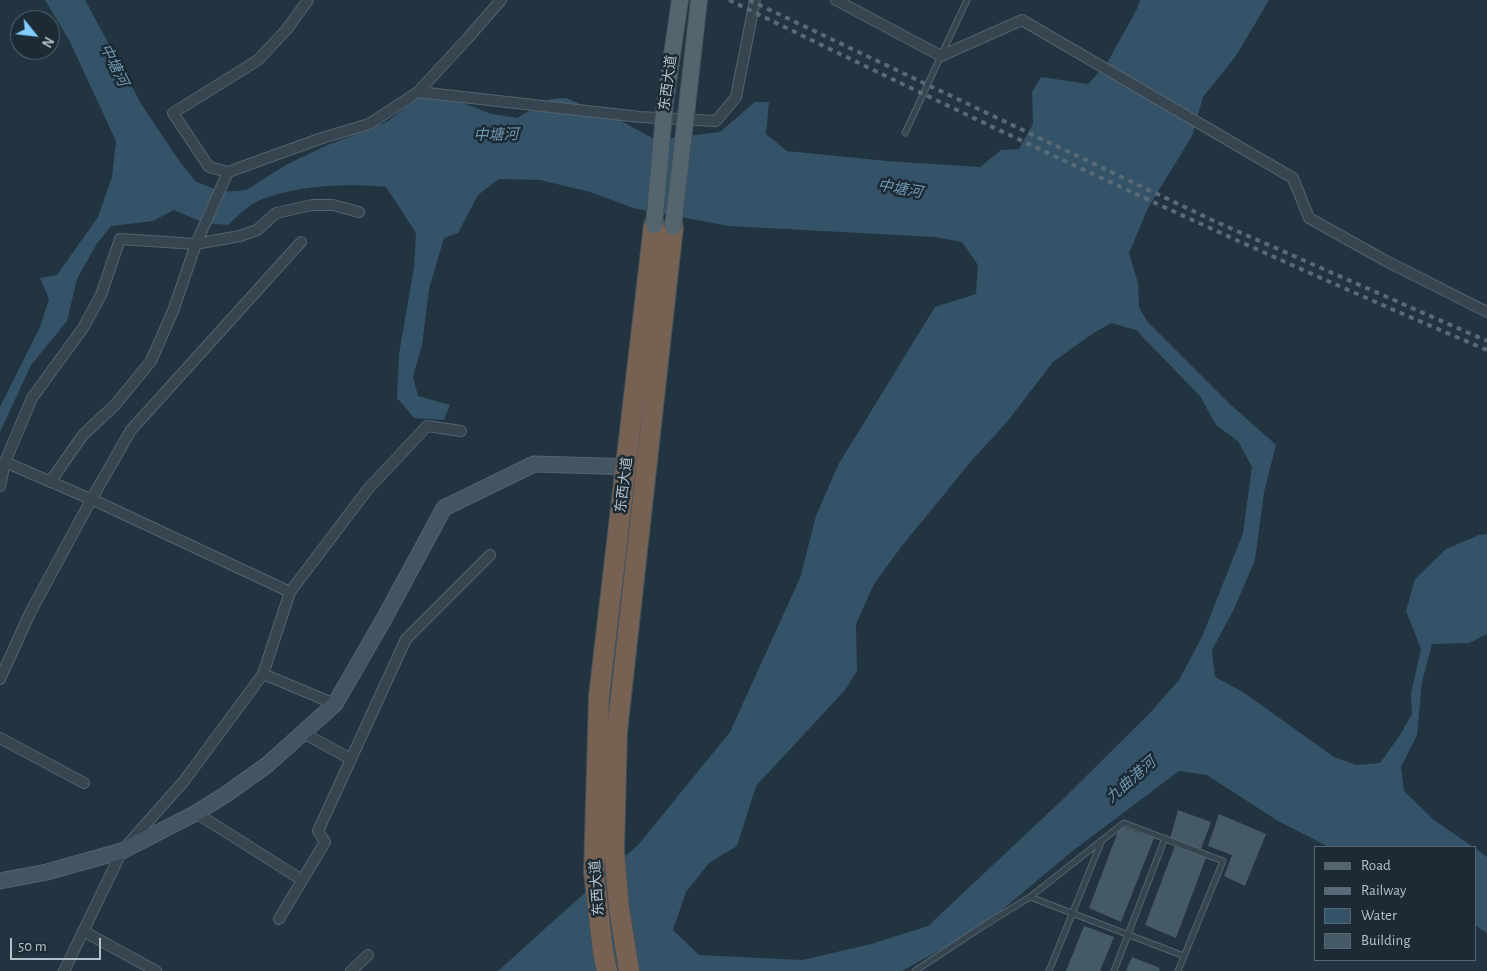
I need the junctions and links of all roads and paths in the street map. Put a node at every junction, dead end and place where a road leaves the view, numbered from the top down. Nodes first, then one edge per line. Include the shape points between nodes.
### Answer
1 (308, 0) edge
2 (501, 0) edge
3 (680, 0) edge
4 (699, 0) edge
5 (755, 0) edge
6 (836, 0) edge
7 (967, 0) edge
8 (941, 56) junction
9 (418, 92) junction
10 (905, 133) dead end
11 (227, 176) junction
12 (359, 212) dead end
13 (663, 226) junction
14 (300, 242) dead end
15 (196, 244) junction
16 (1487, 312) edge
17 (461, 430) dead end
18 (5, 462) junction
19 (626, 466) junction
20 (647, 468) junction
21 (50, 482) junction
22 (0, 486) edge
23 (91, 500) junction
24 (490, 555) dead end
25 (290, 592) junction
26 (263, 674) junction
27 (0, 679) edge
28 (335, 704) junction
29 (303, 733) junction
30 (0, 738) edge
31 (351, 760) junction
32 (84, 783) dead end
33 (196, 813) junction
34 (1165, 838) junction
35 (1102, 840) junction
36 (122, 852) junction
37 (302, 880) junction
38 (0, 881) edge
39 (1030, 897) junction
40 (1072, 913) junction
41 (279, 919) dead end
42 (83, 931) junction
43 (1128, 934) junction
44 (368, 955) dead end
45 (1184, 956) junction
46 (64, 971) edge
47 (156, 971) edge
48 (351, 971) edge
49 (607, 971) edge
50 (629, 971) edge
51 (915, 971) edge
52 (1049, 971) edge
53 (1114, 971) edge
54 (1178, 971) edge

1 - 11 street via 258,60 173,113 209,167
2 - 9 street
3 - 13 main road, 东西大道, bridge via 665,103
4 - 13 main road, 东西大道, bridge via 687,106
5 - 9 street via 736,97 716,121 640,117
6 - 8 street
7 - 8 lane
8 - 10 lane
8 - 16 street via 1022,20 1293,178 1309,218
9 - 11 street via 369,124 322,138
11 - 15 street
12 - 15 street via 333,205 312,205 276,213 257,230 240,236
13 - 19 highway, 东西大道
13 - 20 highway, 东西大道
14 - 23 street via 131,430
15 - 18 street via 120,239 101,295 83,328 32,398
15 - 21 street via 173,311 151,361 114,405 83,435
17 - 25 street via 427,426 368,489
18 - 21 street
18 - 22 street
19 - 20 street
19 - 28 street via 534,464 444,508
19 - 49 highway, 东西大道 via 600,696 594,872
20 - 50 highway, 东西大道 via 617,732 614,851
21 - 23 street
23 - 25 street
23 - 27 street via 30,613
24 - 31 street via 406,639
25 - 26 street
26 - 28 street
26 - 36 street via 184,781
28 - 29 street
29 - 31 street
29 - 33 street via 267,765
30 - 32 street
31 - 37 street via 318,832 325,842
33 - 36 street
33 - 37 street
34 - 35 lane via 1124,823
34 - 43 lane
34 - 45 lane via 1223,861
35 - 39 lane
35 - 40 lane
36 - 38 street
36 - 42 street
37 - 41 street
39 - 40 lane
39 - 51 lane
40 - 43 lane
40 - 52 lane
42 - 46 street
42 - 47 street
43 - 45 lane
43 - 53 lane
44 - 48 street
45 - 54 lane

